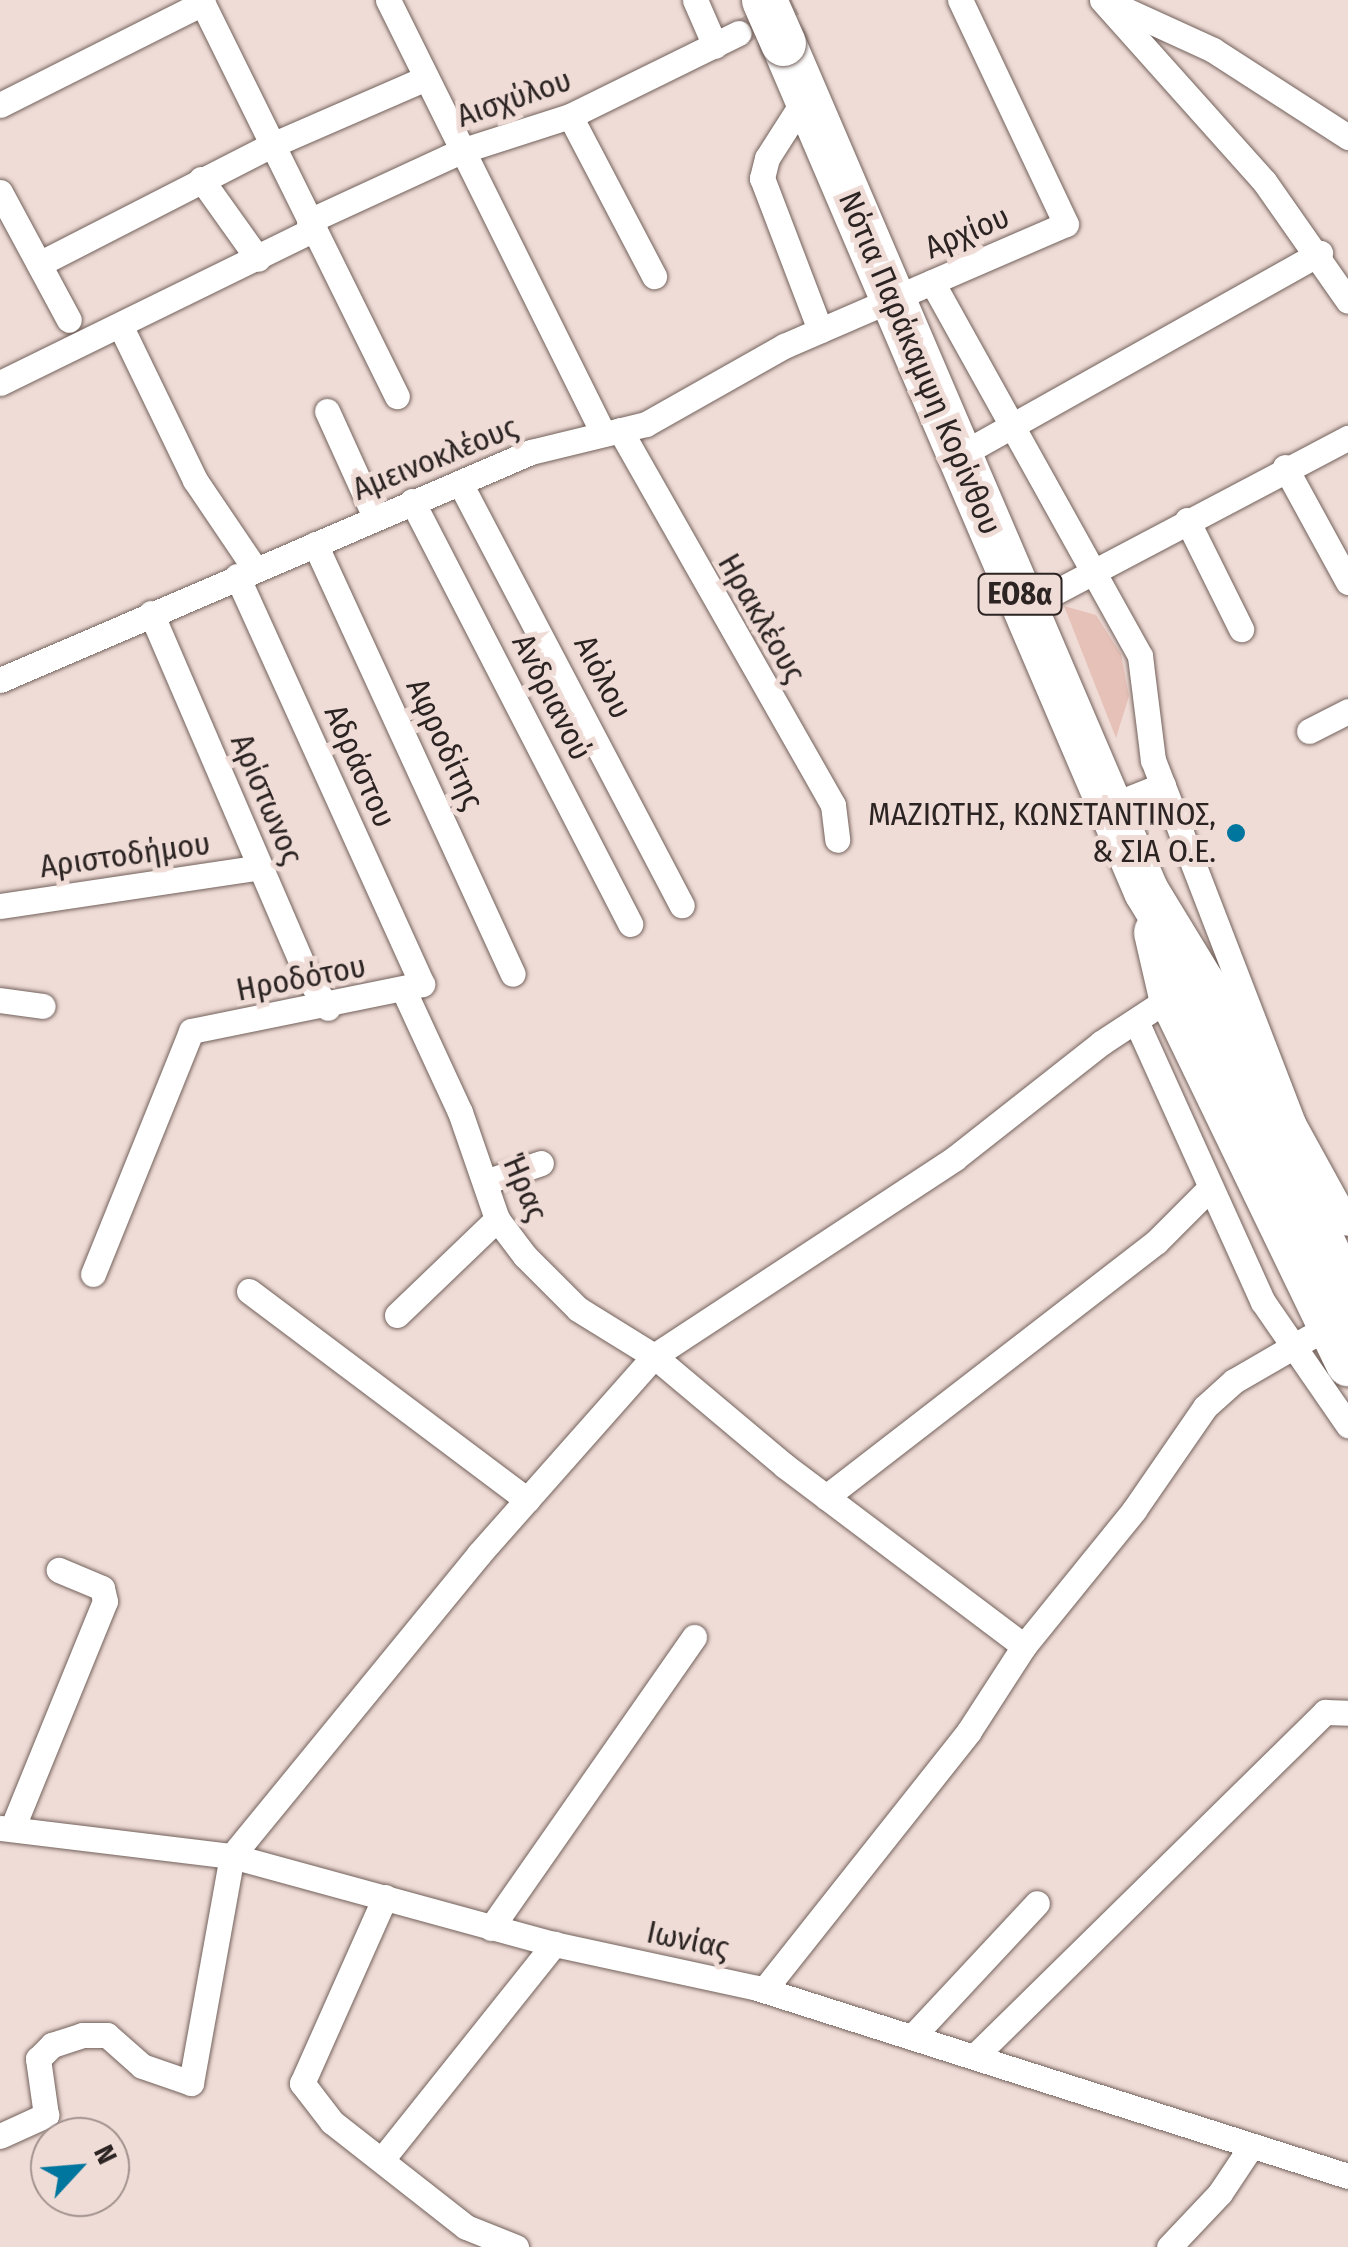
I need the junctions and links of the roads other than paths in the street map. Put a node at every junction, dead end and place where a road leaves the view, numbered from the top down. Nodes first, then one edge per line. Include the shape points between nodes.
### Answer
1 (388, 0) edge
2 (695, 0) edge
3 (960, 0) edge
4 (1103, 0) edge
5 (202, 2) edge
6 (1147, 7) edge
7 (751, 16) edge
8 (716, 46) junction
9 (426, 78) junction
10 (806, 97) junction
11 (0, 105) edge
12 (570, 116) junction
13 (1348, 138) edge
14 (272, 145) junction
15 (461, 151) junction
16 (201, 180) junction
17 (0, 192) edge
18 (312, 225) junction
19 (1320, 253) junction
20 (258, 259) junction
21 (39, 264) junction
22 (654, 276) dead end
23 (912, 290) junction
24 (1346, 291) edge
25 (69, 320) dead end
26 (122, 327) junction
27 (820, 330) junction
28 (0, 383) edge
29 (397, 396) dead end
30 (327, 410) dead end
31 (1015, 424) junction
32 (612, 432) junction
33 (1348, 438) edge
34 (960, 455) junction
35 (1285, 467) junction
36 (460, 482) junction
37 (412, 502) junction
38 (374, 517) junction
39 (1187, 520) junction
40 (315, 544) junction
41 (1093, 571) junction
42 (246, 572) junction
43 (1348, 582) edge
44 (1025, 608) junction
45 (151, 612) junction
46 (1241, 629) dead end
47 (0, 680) edge
48 (1348, 710) edge
49 (1309, 731) dead end
50 (1163, 784) junction
51 (1110, 806) junction
52 (837, 840) dead end
53 (260, 867) junction
54 (1146, 891) junction
55 (682, 904) dead end
56 (0, 906) edge
57 (630, 924) dead end
58 (512, 974) dead end
59 (413, 988) junction
60 (0, 1000) edge
61 (43, 1006) dead end
62 (328, 1008) junction
63 (1154, 1009) junction
64 (1281, 1127) junction
65 (541, 1163) dead end
66 (485, 1182) junction
67 (1210, 1188) junction
68 (497, 1220) junction
69 (1348, 1223) edge
70 (94, 1274) dead end
71 (248, 1291) dead end
72 (1348, 1297) edge
73 (397, 1315) dead end
74 (1301, 1341) junction
75 (654, 1356) junction
76 (1348, 1363) edge
77 (1348, 1425) edge
78 (826, 1497) junction
79 (528, 1500) junction
80 (59, 1570) dead end
81 (694, 1637) dead end
82 (1024, 1646) junction
83 (1348, 1713) edge
84 (6, 1829) edge
85 (232, 1856) junction
86 (385, 1897) junction
87 (1037, 1903) dead end
88 (491, 1928) junction
89 (554, 1944) junction
90 (764, 1990) junction
91 (912, 2037) junction
92 (975, 2056) junction
93 (0, 2136) edge
94 (1250, 2148) junction
95 (384, 2157) junction
96 (1348, 2176) edge
97 (516, 2247) edge
98 (1169, 2247) edge

1 - 9 street, Ηρακλέους
2 - 8 street
3 - 23 street, Αρχίου via 1066,224
4 - 6 street
4 - 19 street
5 - 11 street
5 - 14 street
6 - 13 street
7 - 8 street, Αισχύλου
7 - 10 highway, Νότια Παράκαμψη Κορίνθου / ΕΟ8α, bridge via 783,43
8 - 12 street, Αισχύλου
9 - 14 street
9 - 15 street, Ηρακλέους
10 - 23 highway, Νότια Παράκαμψη Κορίνθου / ΕΟ8α
10 - 27 street via 767,158 762,178
12 - 15 street, Αισχύλου
12 - 22 street
14 - 16 street
14 - 18 street
15 - 18 street, Αισχύλου
15 - 32 street, Ηρακλέους
16 - 20 street
16 - 21 street
17 - 21 street
18 - 20 street, Αισχύλου
18 - 29 street
19 - 24 street
19 - 31 street
20 - 26 street, Αισχύλου
21 - 25 street
23 - 27 street, Αμεινοκλέους
23 - 31 street
23 - 34 highway, Νότια Παράκαμψη Κορίνθου / ΕΟ8α
26 - 28 street, Αισχύλου
26 - 42 street, Αδράστου
27 - 32 street, Αμεινοκλέους via 738,369 671,412
30 - 38 street
31 - 34 street
31 - 41 street
32 - 36 street, Αμεινοκλέους via 531,452
32 - 52 street, Ηρακλέους via 833,805
33 - 35 street
34 - 44 highway, Νότια Παράκαμψη Κορίνθου / ΕΟ8α
35 - 39 street
35 - 43 street
36 - 37 street, Αμεινοκλέους
36 - 55 street, Αιόλου
37 - 38 street, Αμεινοκλέους
37 - 57 street, Ανδριανού
38 - 40 street, Αμεινοκλέους
39 - 41 street
39 - 46 street
40 - 42 street, Αμεινοκλέους
40 - 58 street, Αφροδίτης
41 - 44 street
41 - 50 street via 1140,656 1146,726
42 - 45 street, Αμεινοκλέους
42 - 59 street, Αδράστου
44 - 51 highway, Νότια Παράκαμψη Κορίνθου / ΕΟ8α
45 - 47 street, Αμεινοκλέους
45 - 53 street, Αρίστωνος
48 - 49 street
50 - 51 street
50 - 64 street
51 - 54 highway, Νότια Παράκαμψη Κορίνθου / ΕΟ8α
53 - 56 street, Αριστοδήμου
53 - 62 street, Αρίστωνος
54 - 63 highway, Νότια Παράκαμψη Κορίνθου / ΕΟ8α
54 - 64 highway, Νότια Παράκαμψη Κορίνθου / ΕΟ8α
59 - 62 street, Ηροδότου
59 - 66 street, Ήρας
60 - 61 street
62 - 70 street, Ηροδότου via 191,1031
63 - 67 street
63 - 75 street via 956,1158
63 - 76 highway, Νότια Παράκαμψη Κορίνθου / ΕΟ8α
64 - 69 street
64 - 72 highway, Νότια Παράκαμψη Κορίνθου / ΕΟ8α
65 - 66 street
66 - 68 street, Ήρας
67 - 74 street
67 - 78 street via 1156,1242
68 - 73 street
68 - 75 street, Ήρας via 578,1309
71 - 79 street
74 - 77 street
74 - 82 street via 1205,1407 1134,1510
75 - 78 street, Ήρας
75 - 79 street
78 - 82 street, Ήρας
79 - 85 street
80 - 84 street via 102,1588 105,1601
81 - 88 street
82 - 90 street via 969,1732
83 - 92 street via 1324,1712
84 - 85 street, Ιωνίας
85 - 86 street, Ιωνίας
85 - 93 street via 191,2082 142,2066 107,2035 82,2035 52,2045 38,2059 46,2116
86 - 88 street, Ιωνίας
86 - 95 street via 302,2083 332,2122
87 - 91 street
88 - 89 street, Ιωνίας
89 - 90 street, Ιωνίας
89 - 95 street
90 - 91 street, Ιωνίας
91 - 92 street, Ιωνίας
92 - 94 street, Ιωνίας
94 - 96 street, Ιωνίας
94 - 98 street via 1220,2193
95 - 97 street via 466,2228

